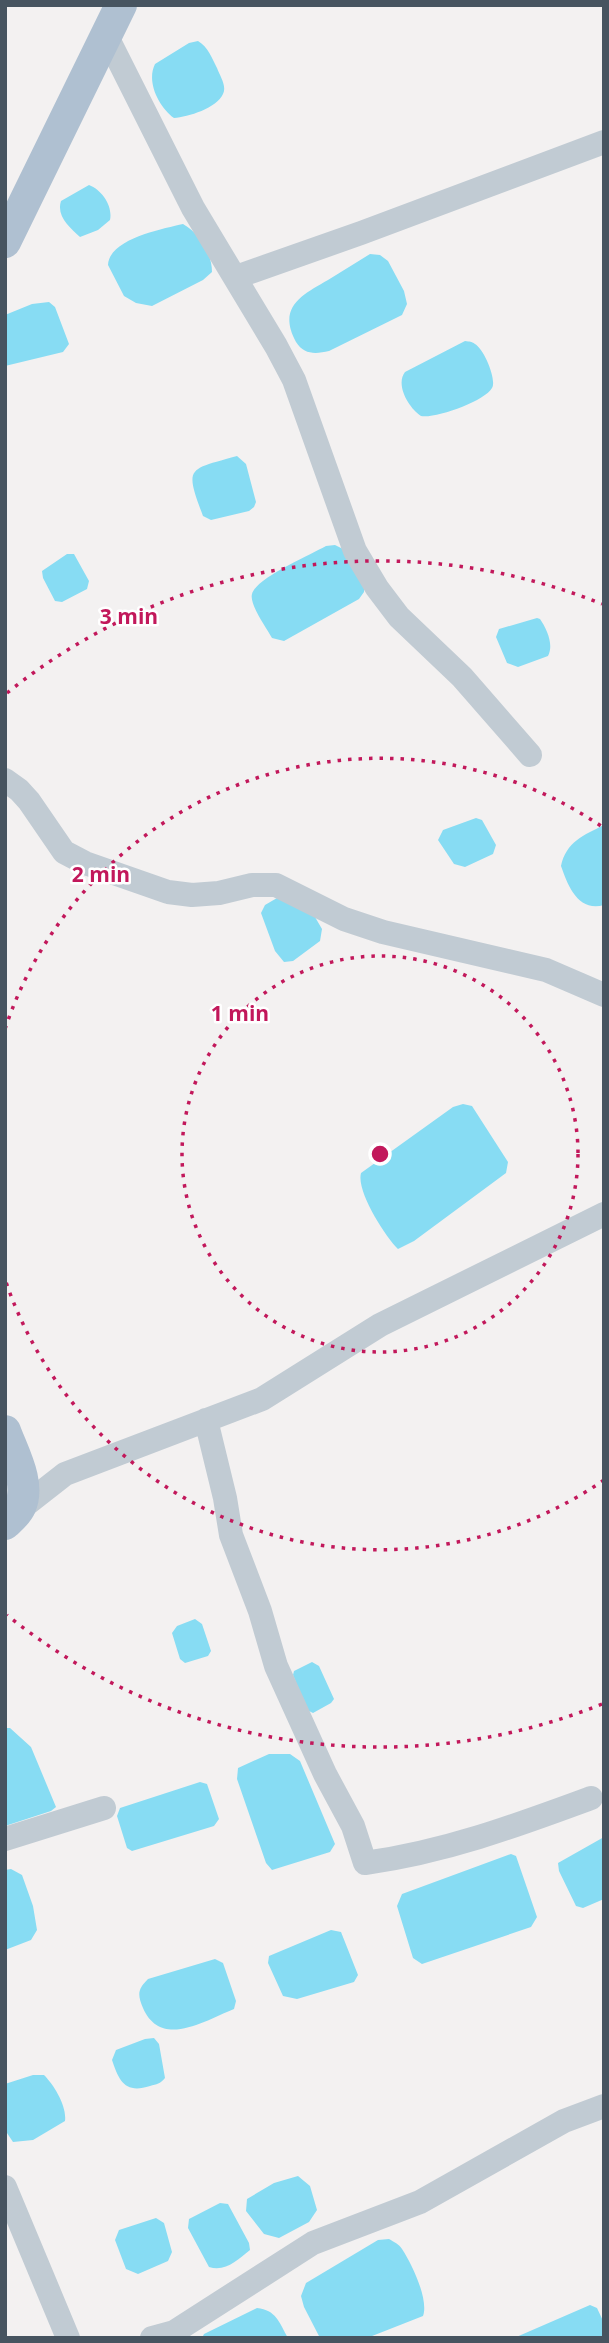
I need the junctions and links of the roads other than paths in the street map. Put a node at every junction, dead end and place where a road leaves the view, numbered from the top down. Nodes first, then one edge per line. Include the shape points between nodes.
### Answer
1 (121, 5) edge
2 (106, 36) junction
3 (604, 142) edge
4 (5, 242) edge
5 (236, 277) junction
6 (530, 755) dead end
7 (5, 780) edge
8 (604, 995) edge
9 (604, 1214) edge
10 (205, 1420) junction
11 (5, 1431) edge
12 (12, 1517) edge
13 (591, 1798) dead end
14 (104, 1808) dead end
15 (5, 1839) edge
16 (604, 2106) edge
17 (5, 2187) edge
18 (157, 2337) edge
19 (68, 2338) edge

1 - 2 main road
2 - 4 main road
2 - 5 street via 193,208
3 - 5 street
5 - 6 street via 294,380 355,551 377,588
7 - 8 street via 29,801 64,852 85,863 169,892 192,895 276,885 344,919 546,970
9 - 10 street via 380,1325 262,1399
10 - 12 street via 65,1474
10 - 13 street via 231,1535 276,1666 353,1826 365,1863 409,1857 484,1837
11 - 12 main road via 22,1478 23,1500
14 - 15 street
16 - 18 street via 564,2121 420,2202 313,2244 174,2332
17 - 19 street

